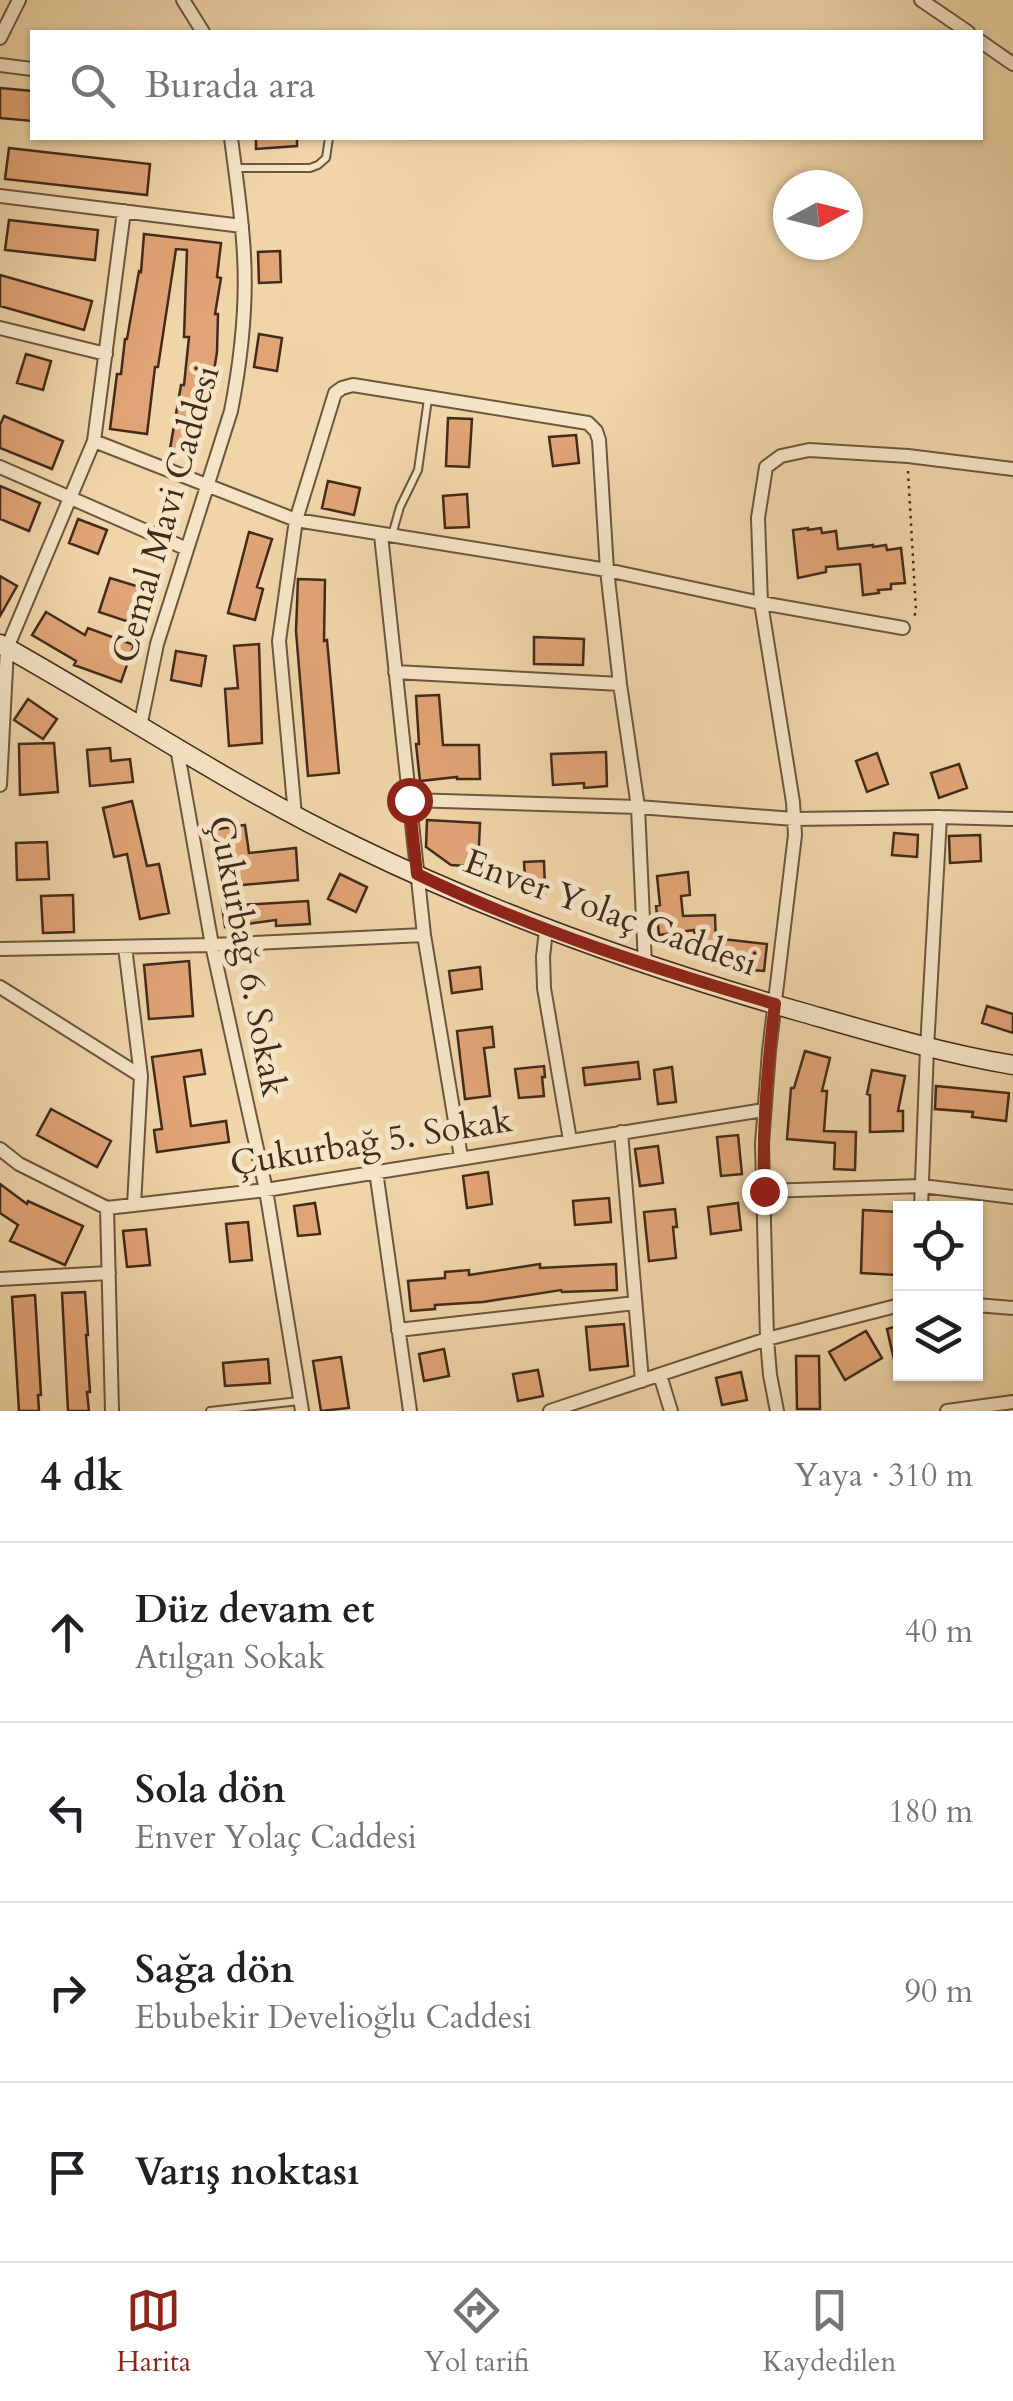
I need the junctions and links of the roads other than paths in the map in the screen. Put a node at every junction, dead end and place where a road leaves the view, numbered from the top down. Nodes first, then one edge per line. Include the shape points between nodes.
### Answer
1 (19, 0) edge
2 (183, 0) edge
3 (922, 0) edge
4 (202, 30) edge
5 (965, 30) edge
6 (0, 38) edge
7 (983, 43) edge
8 (1013, 64) edge
9 (0, 65) edge
10 (30, 68) edge
11 (231, 140) edge
12 (329, 140) edge
13 (234, 168) junction
14 (0, 196) edge
15 (124, 212) junction
16 (242, 226) junction
17 (0, 328) edge
18 (106, 354) junction
19 (428, 398) junction
20 (94, 441) junction
21 (0, 468) edge
22 (1013, 469) edge
23 (207, 486) junction
24 (71, 497) junction
25 (296, 520) junction
26 (386, 535) junction
27 (187, 549) junction
28 (607, 570) junction
29 (761, 603) junction
30 (903, 628) road end
31 (4, 646) edge
32 (395, 672) junction
33 (620, 684) junction
34 (140, 727) junction
35 (177, 748) junction
36 (0, 785) edge
37 (409, 800) junction
38 (638, 807) junction
39 (295, 815) junction
40 (940, 817) junction
41 (794, 819) junction
42 (1013, 819) edge
43 (417, 874) junction
44 (546, 930) junction
45 (424, 935) junction
46 (212, 944) junction
47 (125, 947) junction
48 (0, 949) edge
49 (645, 965) junction
50 (0, 987) edge
51 (775, 1004) junction
52 (926, 1048) junction
53 (1013, 1065) edge
54 (141, 1076) junction
55 (764, 1110) junction
56 (620, 1132) junction
57 (570, 1140) junction
58 (0, 1149) edge
59 (462, 1157) junction
60 (376, 1171) junction
61 (922, 1186) junction
62 (266, 1190) junction
63 (764, 1191) junction
64 (1013, 1197) edge
65 (921, 1201) edge
66 (134, 1204) junction
67 (107, 1208) junction
68 (109, 1274) junction
69 (0, 1279) edge
70 (635, 1304) junction
71 (983, 1306) edge
72 (893, 1307) edge
73 (1013, 1308) edge
74 (398, 1330) junction
75 (768, 1338) junction
76 (660, 1375) junction
77 (642, 1381) junction
78 (1013, 1402) edge
79 (301, 1406) edge
80 (566, 1409) edge
81 (112, 1411) edge
82 (210, 1411) edge
83 (410, 1411) edge
84 (550, 1411) edge
85 (671, 1411) edge
86 (777, 1411) edge
87 (947, 1411) edge

1 - 6 street
2 - 4 street
3 - 5 street
7 - 8 street
9 - 10 street
11 - 13 street, Cemal Mavi Caddesi
12 - 13 lane via 326,158 314,167
13 - 16 street, Cemal Mavi Caddesi
14 - 15 street
15 - 16 street
15 - 18 street
16 - 23 street, Cemal Mavi Caddesi via 240,362
17 - 18 street
18 - 20 street
19 - 25 street via 342,388 332,398
19 - 26 lane via 418,470
19 - 28 street via 592,427 600,440
20 - 23 street
20 - 24 street
21 - 24 street
22 - 29 street via 908,456 800,450 781,456 766,467 758,518
23 - 25 street
23 - 27 street, Cemal Mavi Caddesi
24 - 27 street
24 - 31 street
25 - 26 street
25 - 39 street via 279,642
26 - 28 street
26 - 32 street
27 - 34 street, Cemal Mavi Caddesi via 156,644
28 - 29 street
28 - 33 street
29 - 30 street
29 - 41 street
31 - 34 street, Enver Yolaç Caddesi
31 - 36 street
32 - 33 street
32 - 37 street
33 - 38 street
34 - 35 street, Enver Yolaç Caddesi
35 - 39 street, Enver Yolaç Caddesi
35 - 46 street, Çukurbağ 6. Sokak
37 - 38 street
37 - 43 street
38 - 41 street
38 - 49 street
39 - 43 street, Enver Yolaç Caddesi
40 - 41 street
40 - 42 street
40 - 52 street
41 - 51 street
43 - 44 street, Enver Yolaç Caddesi
43 - 45 street
44 - 49 street, Enver Yolaç Caddesi
44 - 57 street via 544,988
45 - 46 street
45 - 59 street
46 - 47 street
46 - 62 street, Çukurbağ 6. Sokak
47 - 48 street
47 - 54 street
49 - 51 street, Enver Yolaç Caddesi
50 - 54 street
51 - 52 street, Enver Yolaç Caddesi
51 - 55 street
52 - 53 street, Enver Yolaç Caddesi
52 - 61 street
54 - 66 street
55 - 56 street, Çukurbağ 5. Sokak
55 - 63 street
56 - 57 street, Çukurbağ 5. Sokak
56 - 70 street
57 - 59 street, Çukurbağ 5. Sokak
58 - 67 street
59 - 60 street, Çukurbağ 5. Sokak
60 - 62 street, Çukurbağ 5. Sokak
60 - 74 street
61 - 63 street
61 - 64 street
61 - 65 street
62 - 66 street, Çukurbağ 5. Sokak
62 - 79 street, Çukurbağ 6. Sokak
63 - 75 street
66 - 67 street, Çukurbağ 5. Sokak
67 - 68 street
68 - 69 street
68 - 81 street
70 - 74 street
70 - 77 street
71 - 73 street
72 - 75 street
74 - 83 street
75 - 76 street
75 - 86 street
76 - 77 street
76 - 85 street
77 - 80 street
78 - 87 street
79 - 82 lane
80 - 84 street

